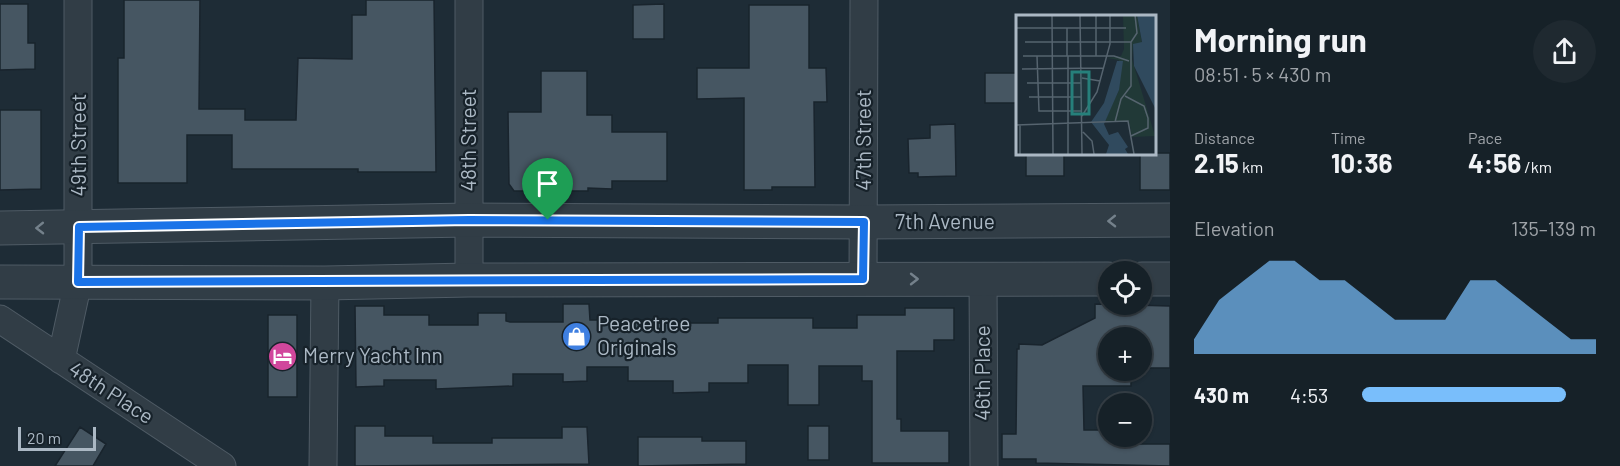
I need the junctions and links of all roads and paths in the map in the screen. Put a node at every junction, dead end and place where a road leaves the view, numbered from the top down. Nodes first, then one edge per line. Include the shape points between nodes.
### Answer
1 (78, 0) edge
2 (469, 0) edge
3 (864, 0) edge
4 (469, 220) junction
5 (1170, 220) edge
6 (864, 222) junction
7 (79, 227) junction
8 (0, 228) edge
9 (863, 279) junction
10 (983, 279) junction
11 (1098, 279) edge
12 (1152, 279) edge
13 (1170, 279) edge
14 (469, 280) junction
15 (0, 282) edge
16 (78, 282) junction
17 (325, 283) junction
18 (0, 319) edge
19 (61, 360) junction
20 (222, 466) edge
21 (323, 466) edge
22 (984, 466) edge

1 - 7 street, 49th Street
2 - 4 street, 48th Street
3 - 6 street, 47th Street
4 - 6 street, 7th Avenue
4 - 7 street, 7th Avenue
4 - 14 street, 48th Street
5 -> 6 street, 7th Avenue
6 - 9 street, 47th Street
7 -> 8 street, 7th Avenue
7 - 16 street, 49th Street
9 -> 10 street
9 - 14 street
10 - 11 street
10 - 22 street, 46th Place
12 - 13 street
14 - 17 street
15 - 16 street
16 - 17 street
16 - 19 street, 49th Street
17 - 21 street
18 - 19 street, 48th Place
19 - 20 street, 48th Place

